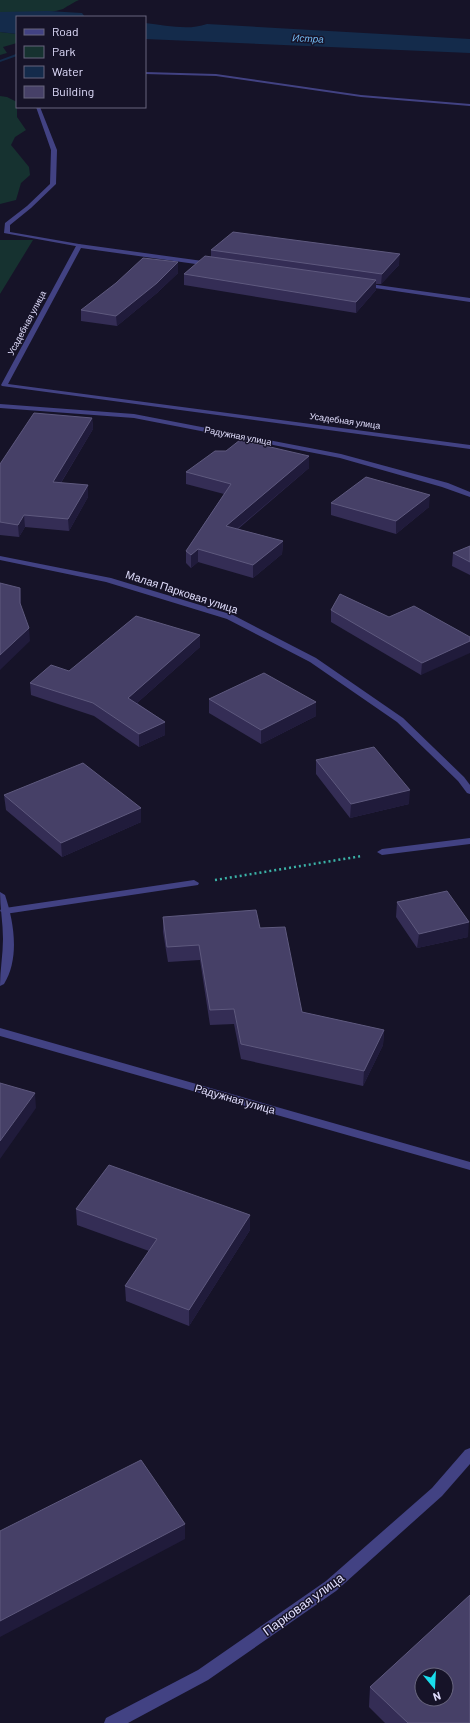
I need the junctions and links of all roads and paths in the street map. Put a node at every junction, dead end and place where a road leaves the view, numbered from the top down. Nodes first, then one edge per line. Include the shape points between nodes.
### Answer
1 (146, 73) edge
2 (470, 105) edge
3 (38, 108) edge
4 (7, 233) junction
5 (0, 234) edge
6 (79, 246) junction
7 (220, 266) edge
8 (353, 284) edge
9 (470, 300) edge
10 (0, 406) edge
11 (470, 447) edge
12 (470, 494) edge
13 (0, 558) edge
14 (470, 791) edge
15 (470, 841) edge
16 (382, 852) joint
17 (194, 884) joint
18 (0, 895) edge
19 (5, 910) junction
20 (0, 982) edge
21 (0, 1032) edge
22 (470, 1166) edge
23 (470, 1454) edge
24 (112, 1723) edge

1 - 2 street via 216,74 361,96
3 - 4 street via 54,150 53,184 8,224
4 - 5 street
4 - 6 street
6 - 7 street
6 - 11 street, Усадебная улица via 4,385
8 - 9 street
10 - 12 street, Радужная улица via 134,416 341,456
13 - 14 street, Малая Парковая улица via 108,580 230,617 313,660 400,720 461,779
15 - 16 street
16 - 17 path
17 - 19 street
18 - 19 street
19 - 20 street via 8,932 7,955
21 - 22 street, Радужная улица
23 - 24 street, Парковая улица via 437,1492 331,1586 203,1674

